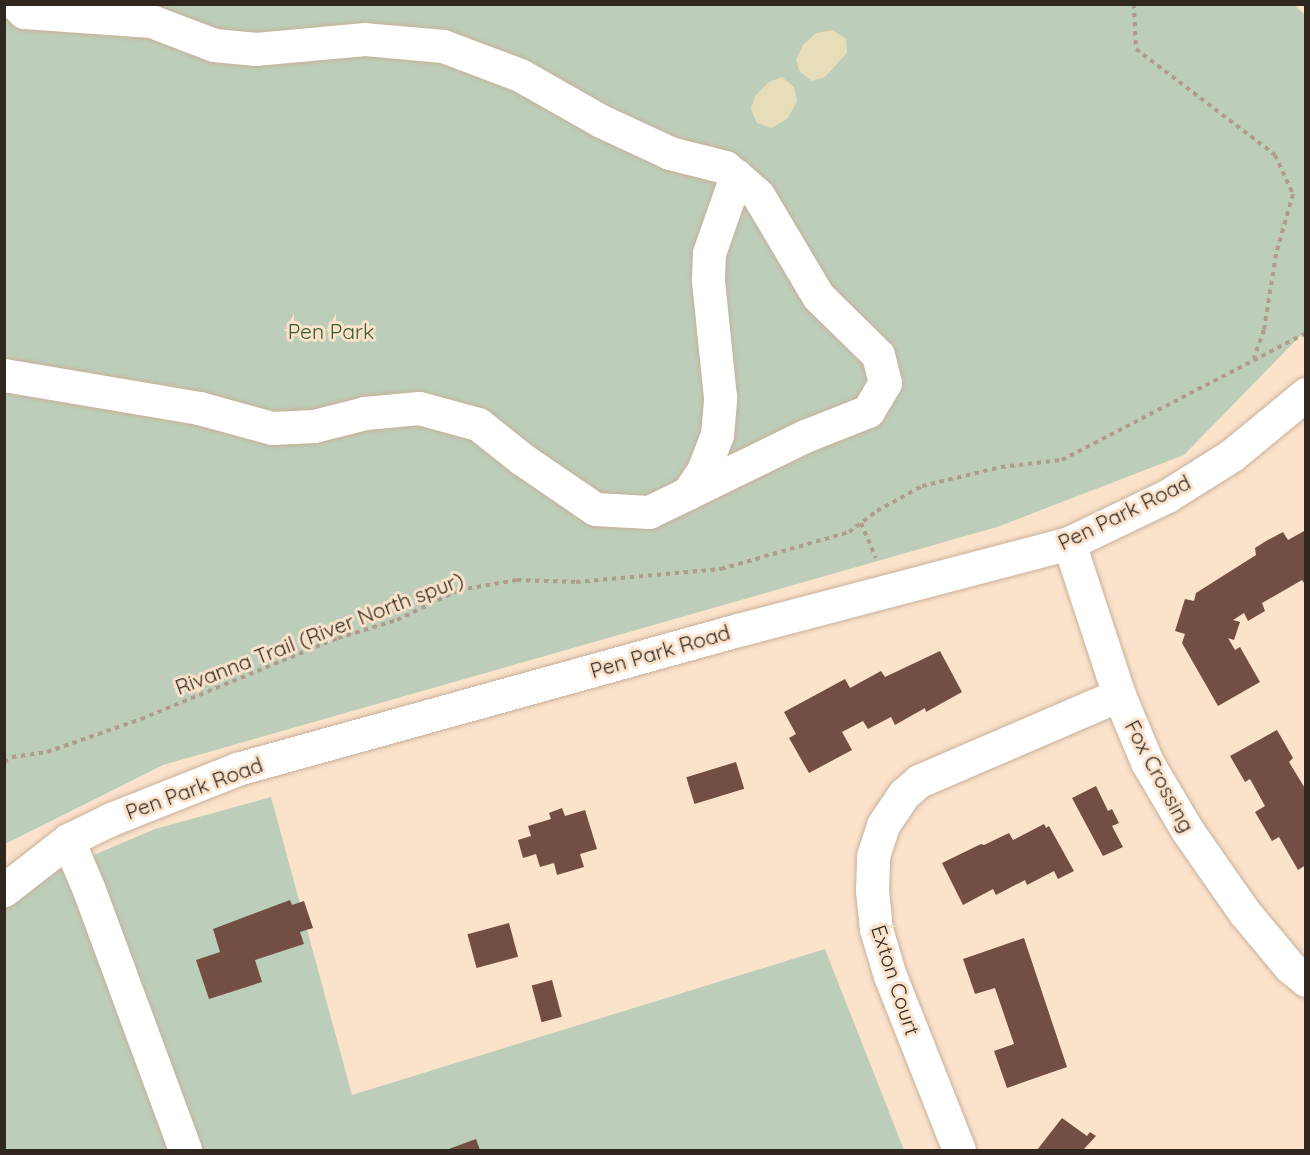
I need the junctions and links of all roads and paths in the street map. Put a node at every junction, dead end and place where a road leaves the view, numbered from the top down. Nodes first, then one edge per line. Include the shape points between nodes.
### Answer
1 (16, 4) edge
2 (1134, 4) edge
3 (736, 176) junction
4 (1305, 333) edge
5 (1253, 359) junction
6 (4, 375) edge
7 (1305, 394) edge
8 (688, 493) junction
9 (1069, 543) junction
10 (1119, 695) junction
11 (4, 762) edge
12 (68, 840) junction
13 (4, 890) edge
14 (1305, 980) edge
15 (184, 1150) edge
16 (959, 1150) edge

1 - 3 street via 24,12 151,21 214,45 256,49 364,39 443,46 520,75 601,121 670,153 725,167
2 - 5 path via 1136,49 1275,155 1293,194 1276,254 1264,330
3 - 8 street via 709,253 708,280 720,397 717,435 703,471
3 - 8 street via 758,195 818,296 878,355 885,383 868,411
4 - 5 path, Rivanna Trail (River North spur)
5 - 11 path, Rivanna Trail (River North spur) via 1062,460 1001,467 922,486 849,532 721,569 576,582 517,580 459,590 397,620 338,638 141,718 47,752 12,757
6 - 8 street via 199,408 272,428 314,426 365,413 419,408 478,424 595,509 649,512
7 - 9 street, Pen Park Road via 1232,455 1167,496
9 - 10 street, Fox Crossing
9 - 12 street, Pen Park Road via 237,769
10 - 14 street, Fox Crossing via 1147,762 1187,830 1245,913 1290,968
10 - 16 street, Exton Court via 919,781 904,794 883,825 873,856 876,929 890,976
12 - 13 street, Pen Park Road
12 - 15 street via 90,890

